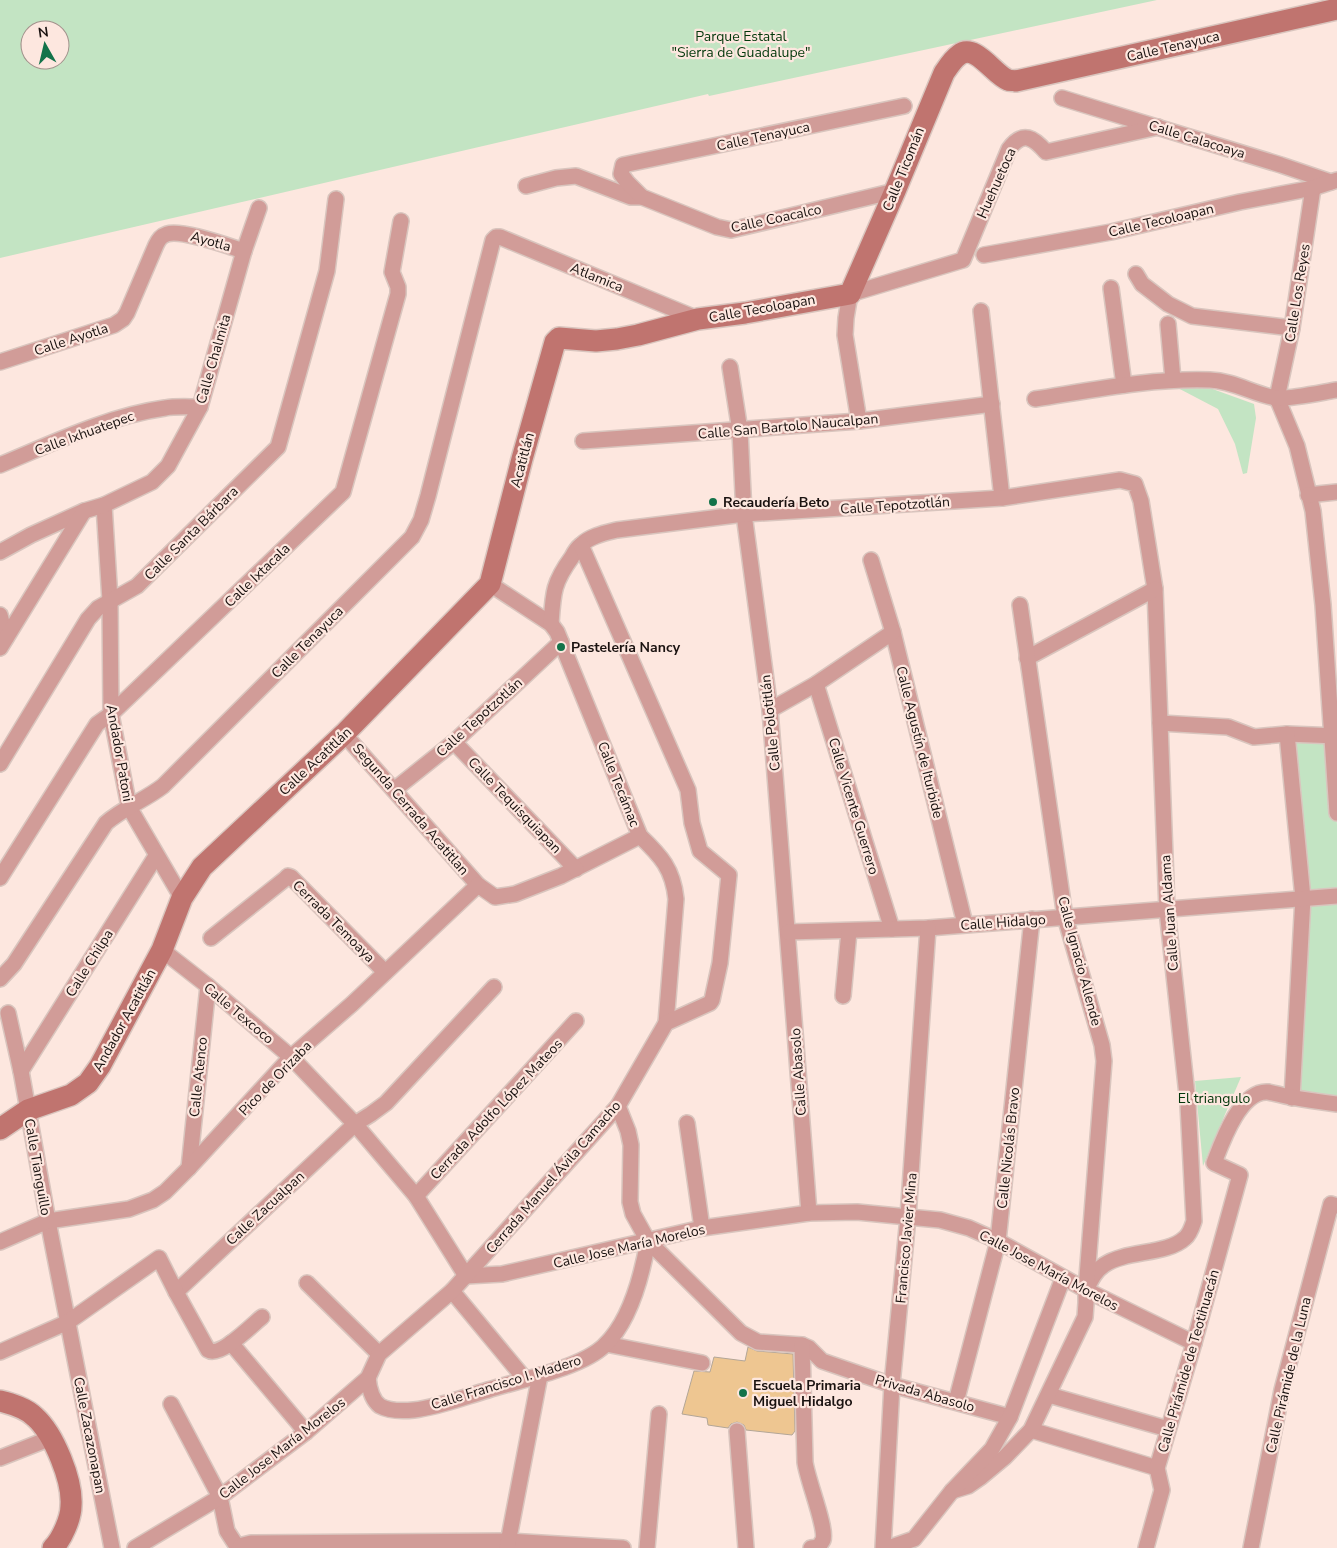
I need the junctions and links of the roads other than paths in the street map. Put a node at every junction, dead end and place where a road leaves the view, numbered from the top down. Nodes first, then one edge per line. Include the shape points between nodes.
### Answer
1 (1337, 9) edge
2 (965, 51) joint
3 (1062, 98) dead end
4 (904, 106) dead end
5 (1158, 127) junction
6 (623, 165) joint
7 (1334, 181) edge
8 (526, 186) dead end
9 (1313, 188) junction
10 (895, 191) junction
11 (642, 197) junction
12 (336, 199) dead end
13 (259, 208) dead end
14 (401, 221) dead end
15 (178, 232) joint
16 (496, 237) joint
17 (244, 251) junction
18 (984, 255) dead end
19 (963, 260) joint
20 (1136, 274) dead end
21 (1111, 288) dead end
22 (850, 294) junction
23 (981, 311) dead end
24 (698, 319) junction
25 (1168, 324) dead end
26 (1292, 328) junction
27 (559, 338) joint
28 (0, 362) edge
29 (730, 367) dead end
30 (1173, 380) junction
31 (1124, 385) junction
32 (1337, 390) edge
33 (1278, 398) junction
34 (1035, 399) dead end
35 (992, 404) junction
36 (200, 407) junction
37 (859, 421) junction
38 (740, 431) junction
39 (583, 441) dead end
40 (0, 465) edge
41 (1120, 480) joint
42 (1337, 492) edge
43 (1308, 494) junction
44 (1002, 498) junction
45 (104, 505) junction
46 (84, 511) junction
47 (744, 514) junction
48 (581, 545) junction
49 (0, 552) edge
50 (871, 560) dead end
51 (490, 584) junction
52 (1155, 590) junction
53 (110, 600) junction
54 (1330, 604) edge
55 (1020, 605) dead end
56 (0, 615) edge
57 (551, 624) junction
58 (893, 632) junction
59 (562, 642) junction
60 (3, 643) edge
61 (1027, 658) junction
62 (816, 684) junction
63 (770, 710) junction
64 (111, 714) junction
65 (1160, 724) junction
66 (344, 734) junction
67 (1287, 734) junction
68 (1334, 736) edge
69 (454, 742) junction
70 (0, 764) edge
71 (394, 790) junction
72 (129, 807) junction
73 (1337, 813) edge
74 (640, 836) junction
75 (156, 856) junction
76 (576, 869) junction
77 (0, 878) edge
78 (478, 885) junction
79 (1337, 896) edge
80 (182, 898) junction
81 (1304, 898) junction
82 (1167, 910) junction
83 (1065, 917) junction
84 (1032, 919) junction
85 (965, 924) junction
86 (928, 928) junction
87 (892, 929) junction
88 (849, 931) junction
89 (788, 932) junction
90 (211, 938) dead end
91 (162, 950) junction
92 (385, 972) junction
93 (0, 979) edge
94 (208, 986) junction
95 (494, 987) dead end
96 (843, 996) dead end
97 (8, 1013) dead end
98 (576, 1021) dead end
99 (666, 1022) junction
100 (291, 1057) junction
101 (21, 1071) junction
102 (1292, 1098) junction
103 (1337, 1104) edge
104 (618, 1106) junction
105 (28, 1110) junction
106 (687, 1123) dead end
107 (355, 1124) junction
108 (0, 1129) edge
109 (189, 1168) junction
110 (416, 1196) junction
111 (1334, 1205) edge
112 (809, 1213) junction
113 (908, 1216) junction
114 (48, 1221) junction
115 (702, 1228) junction
116 (648, 1241) junction
117 (998, 1241) junction
118 (0, 1242) edge
119 (466, 1276) junction
120 (1063, 1278) junction
121 (307, 1283) dead end
122 (1086, 1290) junction
123 (452, 1291) junction
124 (176, 1292) junction
125 (262, 1317) dead end
126 (68, 1322) junction
127 (231, 1343) junction
128 (1194, 1343) junction
129 (606, 1344) junction
130 (802, 1345) junction
131 (0, 1352) edge
132 (379, 1354) junction
133 (702, 1363) dead end
134 (540, 1375) junction
135 (368, 1378) junction
136 (525, 1379) junction
137 (892, 1385) junction
138 (1049, 1395) junction
139 (0, 1401) edge
140 (956, 1402) junction
141 (171, 1404) dead end
142 (659, 1414) dead end
143 (1010, 1417) junction
144 (1168, 1429) junction
145 (1031, 1430) junction
146 (737, 1431) dead end
147 (306, 1432) junction
148 (51, 1438) junction
149 (0, 1458) edge
150 (1157, 1468) junction
151 (952, 1491) junction
152 (220, 1497) junction
153 (507, 1544) edge
154 (817, 1544) edge
155 (51, 1546) edge
156 (112, 1548) edge
157 (135, 1548) edge
158 (239, 1548) edge
159 (623, 1548) edge
160 (647, 1548) edge
161 (746, 1548) edge
162 (882, 1548) edge
163 (888, 1548) edge
164 (1146, 1548) edge
165 (1251, 1548) edge

1 - 2 street, Calle Tenayuca via 1016,81 1008,80 976,55
2 - 10 street, Calle Ticomán via 944,73
3 - 5 street, Calle Calacoaya
4 - 6 street, Calle Tenayuca
5 - 7 street, Calle Calacoaya
5 - 19 street, Huehuetoca via 1046,152 1029,138 1017,140 1009,149
6 - 11 street, Calle Coacalco via 621,174
7 - 9 street, Calle Tecoloapan
8 - 11 street via 576,176 631,197
9 - 18 street, Calle Tecoloapan via 1111,232
9 - 26 street, Calle Los Reyes
10 - 11 street, Calle Coacalco via 731,230
10 - 22 street, Calle Ticomán
12 - 53 street, Calle Santa Bárbara via 327,271 278,447 137,586
13 - 17 street, Calle Chalmita
14 - 64 street, Calle Ixtacala via 392,272 398,294 343,492
15 - 17 street, Ayotla
15 - 28 street, Calle Ayotla via 159,238 123,319 114,325
16 - 24 street, Atlamica
16 - 72 street, Calle Tenayuca via 428,496 412,538 163,786
17 - 36 street, Calle Chalmita
19 - 22 street, Calle Tecoloapan
20 - 26 street via 1142,284 1168,304 1192,316
21 - 31 street
22 - 24 street, Calle Tecoloapan
22 - 37 street via 845,335
23 - 35 street
24 - 27 street, Calle Tecoloapan via 617,339
25 - 30 street
26 - 33 street, Calle Los Reyes
27 - 51 street, Acatitlán via 555,342
29 - 38 street, Calle Polotitlán
30 - 31 street
30 - 33 street via 1219,380
31 - 34 street
32 - 33 street
33 - 43 street via 1297,446
35 - 37 street, Calle San Bartolo Naucalpan
35 - 44 street
36 - 40 street, Calle Ixhuatepec via 166,408 121,418
36 - 45 street, Calle Chalmita via 160,475
37 - 38 street, Calle San Bartolo Naucalpan
38 - 39 street, Calle San Bartolo Naucalpan
38 - 47 street, Calle Polotitlán
41 - 44 street, Calle Tepotzotlán
41 - 52 street, Calle Juan Aldama via 1135,484 1138,491
42 - 43 street
43 - 54 street
44 - 47 street, Calle Tepotzotlán
45 - 46 street, Calle Chalmita
45 - 53 street, Andador Patoni
46 - 49 street, Calle Chalmita
46 - 60 street
47 - 48 street, Calle Tepotzotlán via 617,530 598,535
47 - 63 street, Calle Polotitlán
48 - 57 street, Calle Tepotzotlán via 557,579
48 - 99 street via 688,790 692,824 700,851 729,876 720,963 712,1000
50 - 58 street, Calle Agustín de Iturbide
51 - 57 street
51 - 66 street, Calle Acatitlán
52 - 61 street
52 - 65 street, Calle Juan Aldama
53 - 64 street, Andador Patoni
53 - 70 street, Calle Santa Bárbara via 88,619
54 - 68 street
55 - 61 street, Calle Ignacio Allende
56 - 60 street
57 - 59 street, Calle Tecámac
58 - 62 street
58 - 85 street, Calle Agustín de Iturbide
59 - 69 street, Calle Tepotzotlán
59 - 74 street, Calle Tecámac
61 - 83 street, Calle Ignacio Allende
62 - 63 street
62 - 87 street, Calle Vicente Guerrero
63 - 89 street, Calle Polotitlán
64 - 72 street, Andador Patoni
64 - 77 street, Calle Ixtacala via 97,724
65 - 67 street via 1234,729 1254,737
65 - 82 street, Calle Juan Aldama
66 - 71 street, Segunda Cerrada Acatitlan
66 - 80 street, Calle Acatitlán via 202,867
67 - 68 street
67 - 81 street
68 - 73 street
69 - 71 street, Calle Tepotzotlán
69 - 76 street, Calle Tequisquiapan
71 - 78 street, Segunda Cerrada Acatitlan
72 - 75 street, Andador Patoni
72 - 93 street, Calle Tenayuca via 106,823 14,964
74 - 76 street, Calle Tecámac
74 - 99 street, Cerrada Manuel Ávila Camacho via 669,869 674,884 676,899
75 - 80 street, Andador Patoni
75 - 101 street, Calle Chilpa
76 - 78 street, Calle Tecámac via 500,897 490,895
78 - 92 street, Pico de Orizaba
79 - 81 street, Calle Hidalgo
80 - 91 street, Calle Acatitlán
81 - 82 street, Calle Hidalgo
81 - 102 street
82 - 83 street, Calle Hidalgo
82 - 122 street, Calle Juan Aldama via 1188,1104 1194,1221 1186,1238 1176,1244 1114,1259 1103,1265
83 - 84 street, Calle Hidalgo
83 - 122 street, Calle Ignacio Allende via 1104,1061
84 - 85 street, Calle Hidalgo
84 - 117 street, Calle Nicolás Bravo
85 - 86 street, Calle Hidalgo
86 - 87 street, Calle Hidalgo
86 - 113 street, Francisco Javier Mina
87 - 88 street, Calle Hidalgo
88 - 89 street, Calle Hidalgo
88 - 96 street
89 - 112 street, Calle Abasolo
90 - 92 street, Cerrada Temoaya via 288,876
91 - 94 street, Calle Texcoco
91 - 105 street, Andador Acatitlán via 88,1084 71,1095
92 - 100 street, Pico de Orizaba
94 - 100 street, Calle Texcoco
94 - 109 street, Calle Atenco
95 - 107 street, Calle Zacualpan via 386,1102
97 - 101 street, Calle Tianguillo
98 - 110 street, Cerrada Adolfo López Mateos
99 - 104 street, Cerrada Manuel Ávila Camacho
100 - 107 street, Calle Texcoco
100 - 109 street, Pico de Orizaba
101 - 105 street, Calle Tianguillo
102 - 103 street
102 - 128 street, Calle Pirámide de Teotihuacán via 1266,1092 1251,1098 1240,1108 1224,1136 1214,1163 1240,1174
104 - 116 street via 632,1144 631,1209
104 - 119 street, Cerrada Manuel Ávila Camacho
105 - 108 street, Andador Acatitlán
105 - 114 street, Calle Tianguillo
106 - 115 street
107 - 110 street, Calle Texcoco
107 - 124 street, Calle Zacualpan
109 - 114 street, Pico de Orizaba via 165,1192 142,1205
110 - 119 street, Calle Texcoco
111 - 165 street, Calle Pirámide de la Luna via 1282,1390
112 - 113 street, Calle Jose María Morelos
112 - 115 street, Calle Jose María Morelos
113 - 117 street, Calle Jose María Morelos via 969,1228
113 - 137 street, Francisco Javier Mina
114 - 118 street, Pico de Orizaba
114 - 126 street, Calle Tianguillo
115 - 116 street, Calle Jose María Morelos
116 - 119 street, Calle Jose María Morelos via 502,1274
116 - 129 street, Calle Francisco I. Madero via 631,1304
116 - 130 street via 746,1336 758,1342
117 - 120 street, Calle Jose María Morelos
117 - 140 street, Calle Nicolás Bravo
119 - 123 street, Calle Jose María Morelos
120 - 122 street, Calle Jose María Morelos
120 - 143 street
121 - 132 street
122 - 128 street, Calle Jose María Morelos
122 - 138 street, Calle Ignacio Allende via 1085,1317
123 - 132 street, Calle Jose María Morelos
123 - 136 street
124 - 126 street via 160,1258
124 - 127 street via 208,1350 217,1352
125 - 127 street
126 - 131 street
126 - 156 street, Calle Zacazonapan
127 - 147 street
128 - 144 street, Calle Pirámide de Teotihuacán
129 - 133 street
129 - 134 street, Calle Francisco I. Madero via 582,1361
130 - 137 street, Privada Abasolo via 822,1361
130 - 154 street via 804,1462 823,1528
132 - 135 street, Calle Jose María Morelos
134 - 136 street, Calle Francisco I. Madero
134 - 153 street
135 - 136 street, Calle Francisco I. Madero via 374,1398 380,1405 402,1410 447,1402
135 - 147 street, Calle Jose María Morelos
137 - 140 street, Privada Abasolo
137 - 162 street, Francisco Javier Mina
138 - 144 street
138 - 145 street, Calle Ignacio Allende
139 - 148 street via 22,1408 36,1417
140 - 143 street, Privada Abasolo
141 - 152 street
142 - 160 street
143 - 151 street via 992,1449
144 - 150 street, Calle Pirámide de Teotihuacán
145 - 150 street
145 - 151 street, Calle Ignacio Allende via 981,1477
146 - 161 street
147 - 152 street, Calle Jose María Morelos
148 - 149 street
148 - 155 street via 62,1464 72,1506
150 - 164 street, Calle Pirámide de Teotihuacán via 1162,1490
151 - 163 street via 914,1539
152 - 157 street, Calle Jose María Morelos
152 - 158 street via 227,1531
153 - 158 street via 251,1543
153 - 159 street

